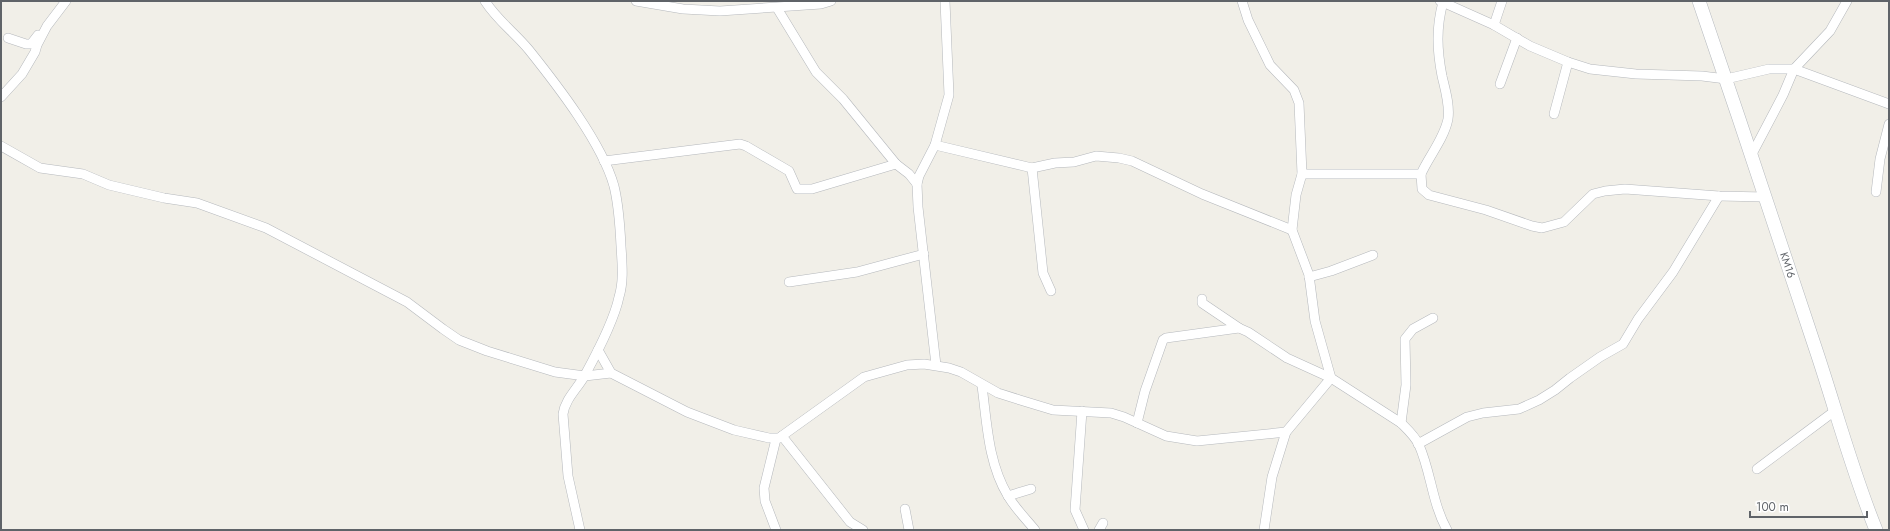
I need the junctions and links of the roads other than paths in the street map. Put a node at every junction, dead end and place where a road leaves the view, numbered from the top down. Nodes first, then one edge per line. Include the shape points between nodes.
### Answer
1 (66, 1) edge
2 (485, 1) edge
3 (636, 1) edge
4 (831, 1) edge
5 (945, 1) edge
6 (1242, 1) edge
7 (1502, 1) edge
8 (1699, 1) edge
9 (1847, 1) edge
10 (1441, 2) edge
11 (790, 4) edge
12 (757, 5) edge
13 (776, 8) junction
14 (1494, 25) junction
15 (47, 26) junction
16 (5, 37) edge
17 (1517, 38) junction
18 (35, 52) junction
19 (1568, 62) junction
20 (1794, 68) junction
21 (1726, 79) junction
22 (1500, 84) dead end
23 (1, 97) edge
24 (1889, 104) edge
25 (1554, 114) dead end
26 (1889, 124) edge
27 (935, 145) junction
28 (1, 146) edge
29 (1752, 154) junction
30 (604, 161) junction
31 (896, 164) junction
32 (1032, 168) junction
33 (1302, 174) junction
34 (1421, 174) junction
35 (917, 184) junction
36 (1876, 192) dead end
37 (1719, 196) junction
38 (1765, 197) junction
39 (1292, 230) junction
40 (924, 254) junction
41 (1374, 255) dead end
42 (1309, 277) junction
43 (789, 282) dead end
44 (1051, 291) dead end
45 (1202, 299) dead end
46 (1433, 318) dead end
47 (1239, 328) junction
48 (598, 350) junction
49 (936, 365) junction
50 (611, 373) junction
51 (585, 376) junction
52 (1331, 378) junction
53 (982, 386) junction
54 (1836, 410) junction
55 (1082, 411) junction
56 (1401, 423) junction
57 (1137, 424) junction
58 (1286, 432) junction
59 (779, 438) junction
60 (1418, 444) junction
61 (1757, 469) dead end
62 (1031, 489) dead end
63 (1008, 496) junction
64 (905, 509) dead end
65 (580, 530) edge
66 (776, 530) edge
67 (863, 530) edge
68 (908, 530) edge
69 (1035, 530) edge
70 (1084, 530) edge
71 (1264, 530) edge
72 (1447, 530) edge
73 (1876, 530) edge

1 - 15 street
2 - 30 street via 553,80
3 - 12 street via 683,9 720,11
4 - 11 street via 821,4
5 - 27 street via 949,95
6 - 33 street via 1248,20 1270,65 1300,103
7 - 14 street
8 - 21 street, KM16
9 - 20 street via 1830,31
10 - 14 street
10 - 34 street via 1437,38 1448,119
11 - 13 street
12 - 13 street
13 - 31 street via 816,72 843,99
14 - 17 street
15 - 16 street via 31,44
15 - 18 street
16 - 18 street
17 - 19 street
17 - 22 street
18 - 23 street via 22,74
19 - 21 street via 1590,69 1636,74
19 - 25 street
20 - 21 street via 1769,68
20 - 24 street
20 - 29 street
21 - 29 street, KM16
26 - 36 street via 1880,158
27 - 32 street
27 - 35 street via 923,165
28 - 51 street via 40,168 83,174 109,185 197,203 266,228 407,302 460,340 487,352 555,372
29 - 38 street, KM16
30 - 31 street via 740,144 789,171 798,189 812,189
30 - 48 street via 620,214 622,266 619,298
31 - 35 street
32 - 39 street via 1096,156 1132,161 1202,194
32 - 44 street via 1043,273
33 - 34 street
33 - 39 street via 1296,195
34 - 37 street via 1422,189 1430,195 1542,228 1564,222 1593,194 1605,191 1625,189
35 - 40 street
37 - 38 street
37 - 60 street via 1673,272 1623,344 1600,357 1540,400 1518,409 1467,417
38 - 54 street, KM16
39 - 42 street
40 - 43 street via 857,272
40 - 49 street
41 - 42 street
42 - 52 street via 1315,321
45 - 47 street via 1202,302
46 - 56 street via 1413,330 1406,339 1406,385
47 - 52 street via 1287,358
47 - 57 street via 1163,340 1145,391
48 - 50 street
48 - 51 street
49 - 53 street via 961,372
49 - 59 street via 907,365 864,377
50 - 51 street
50 - 59 street via 687,412 734,430
51 - 65 street via 564,408 563,418 568,476
52 - 56 street
52 - 58 street
53 - 55 street via 1053,410
53 - 63 street via 990,453
54 - 61 street
54 - 73 street, KM16 via 1858,484
55 - 57 street via 1111,413
55 - 70 street via 1075,510
56 - 60 street
57 - 58 street via 1166,436 1197,441
58 - 71 street via 1272,477
59 - 66 street via 764,480 764,494
59 - 67 street via 850,522
60 - 72 street via 1430,477 1436,506
62 - 63 street
63 - 69 street
64 - 68 street

